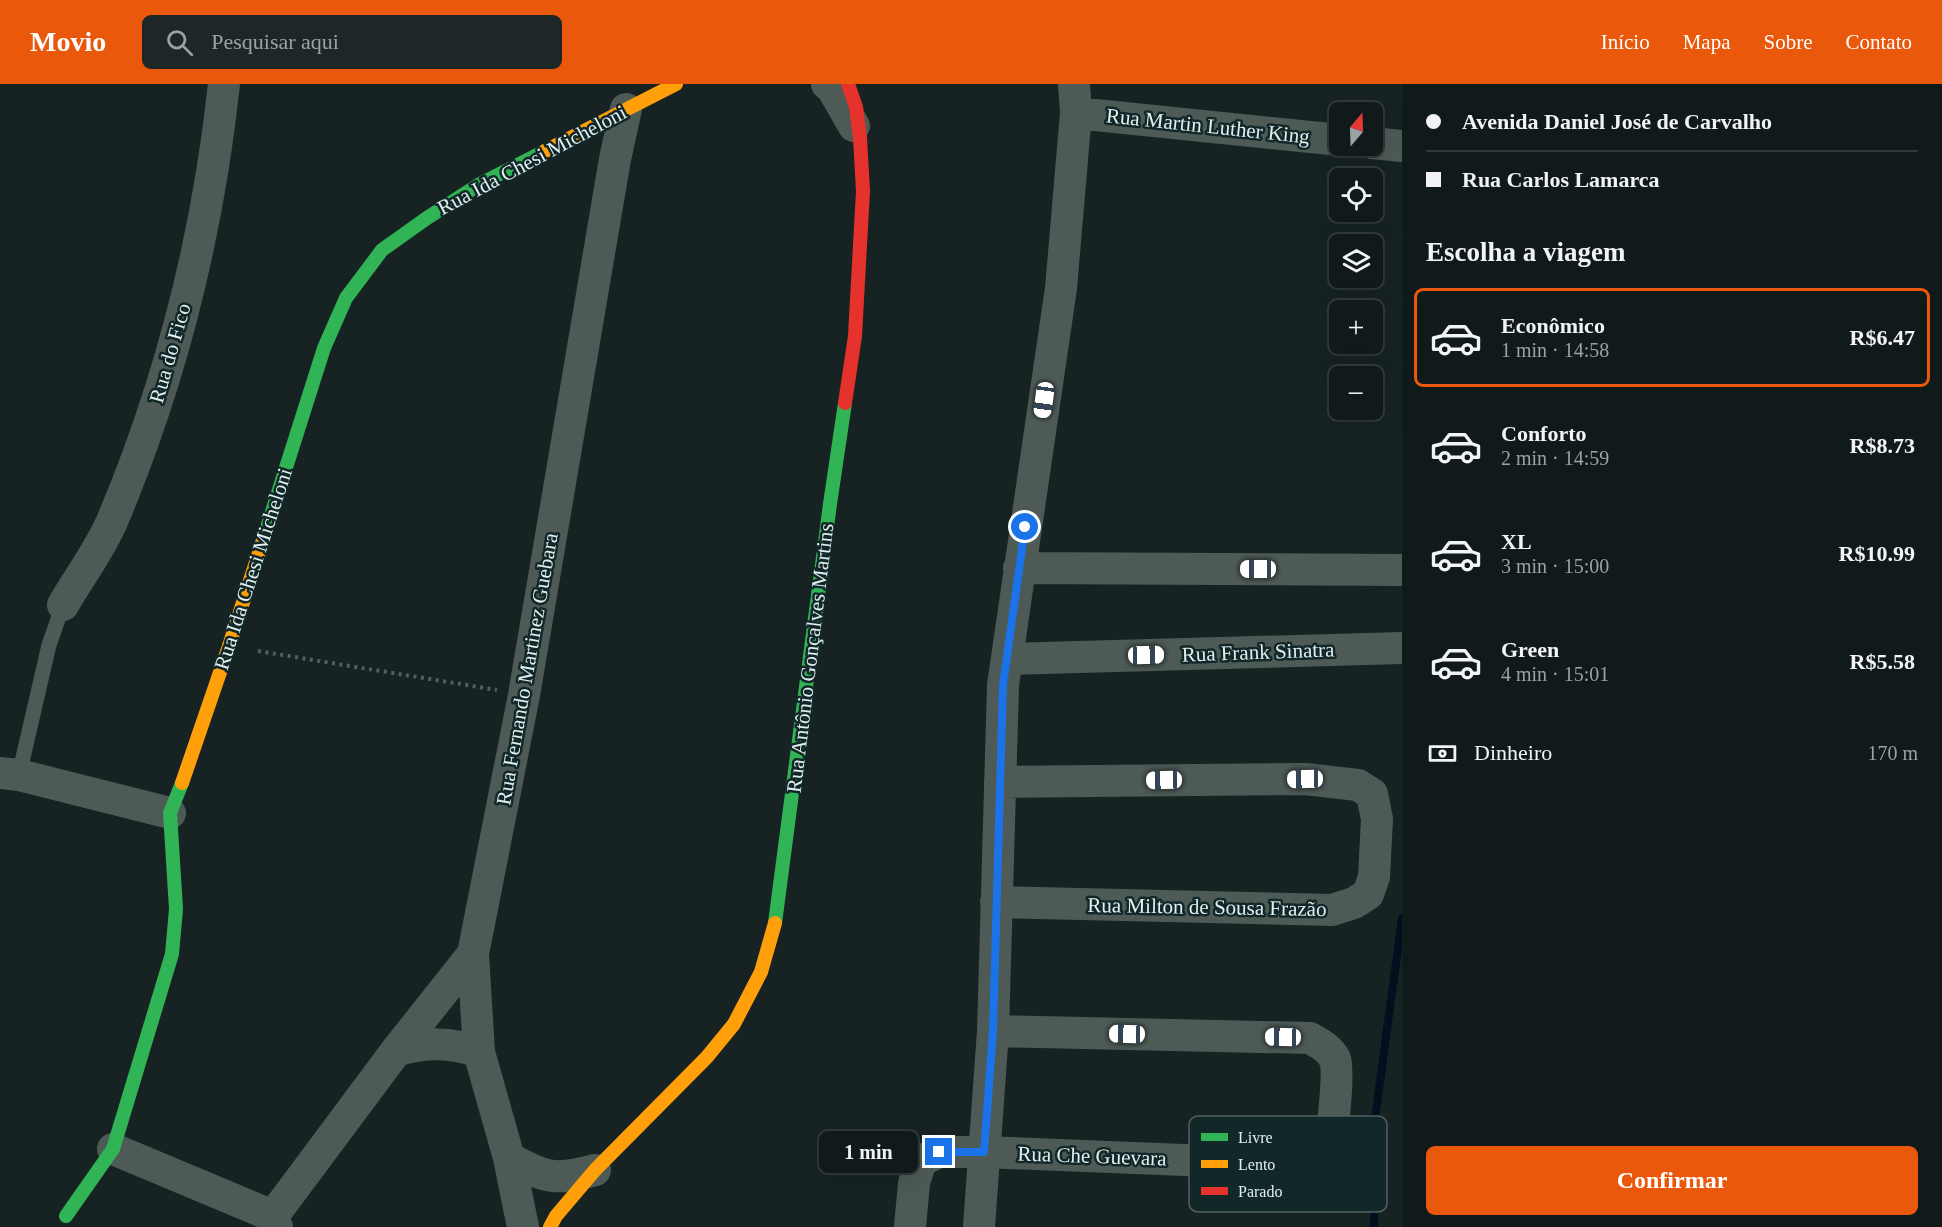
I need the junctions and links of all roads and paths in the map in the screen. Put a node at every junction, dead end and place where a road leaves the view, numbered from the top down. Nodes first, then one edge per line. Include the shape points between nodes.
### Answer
1 (224, 84) edge
2 (676, 84) edge
3 (826, 84) edge
4 (848, 84) edge
5 (1075, 99) edge
6 (626, 109) junction
7 (860, 138) junction
8 (1329, 138) edge
9 (1383, 144) edge
10 (1402, 146) edge
11 (1019, 568) junction
12 (1402, 570) edge
13 (63, 606) joint
14 (229, 646) junction
15 (1402, 648) edge
16 (1007, 659) junction
17 (524, 695) junction
18 (10, 774) edge
19 (1000, 782) junction
20 (170, 813) junction
21 (996, 902) junction
22 (473, 954) junction
23 (993, 1031) junction
24 (396, 1051) junction
25 (479, 1052) junction
26 (1333, 1116) edge
27 (113, 1149) junction
28 (984, 1152) junction
29 (509, 1158) junction
30 (1189, 1160) edge
31 (595, 1170) junction
32 (66, 1216) dead end
33 (275, 1222) edge
34 (523, 1227) edge
35 (550, 1227) edge
36 (910, 1227) edge
37 (980, 1227) edge

1 - 13 street, Rua do Fico via 218,146 199,243 149,425 112,520
2 - 6 street, Rua Ida Chesi Micheloni
3 - 7 street
4 - 7 street, Rua Antônio Gonçalves Martins
5 - 8 street, Rua Martin Luther King
5 - 11 street via 1061,288
6 - 14 street, Rua Ida Chesi Micheloni via 480,184 427,218 382,250 346,298 324,348
6 - 17 street, Rua Fernando Martinez Guebara
7 - 31 street, Rua Antônio Gonçalves Martins via 864,192 855,336 775,924 761,972 734,1024 707,1057
9 - 10 street
11 - 12 street
11 - 16 street
13 - 18 lane
14 - 17 path
14 - 20 street, Rua Ida Chesi Micheloni
15 - 16 street, Rua Frank Sinatra
16 - 19 street
17 - 22 street, Rua Fernando Martinez Guebara
18 - 20 street
19 - 21 street
19 - 21 street, Rua Milton de Sousa Frazão via 1339,782 1358,785 1371,794 1377,819 1374,877 1368,894 1332,910
20 - 27 street, Rua Ida Chesi Micheloni via 176,909 172,954
21 - 23 street
22 - 24 street
22 - 25 street, Rua Fernando Martinez Guebara
23 - 26 street, Rua Che Guevara via 1310,1038 1326,1047 1336,1062
23 - 28 street
24 - 25 street via 414,1045 441,1044
24 - 33 street
25 - 29 street, Rua Fernando Martinez Guebara
27 - 32 street, Rua Ida Chesi Micheloni
27 - 33 street
28 - 30 street, Rua Che Guevara
28 - 36 street via 939,1152 921,1161 914,1183
28 - 37 street
29 - 31 street via 535,1173 554,1177
29 - 34 street, Rua Fernando Martinez Guebara
31 - 35 street, Rua Antônio Gonçalves Martins

